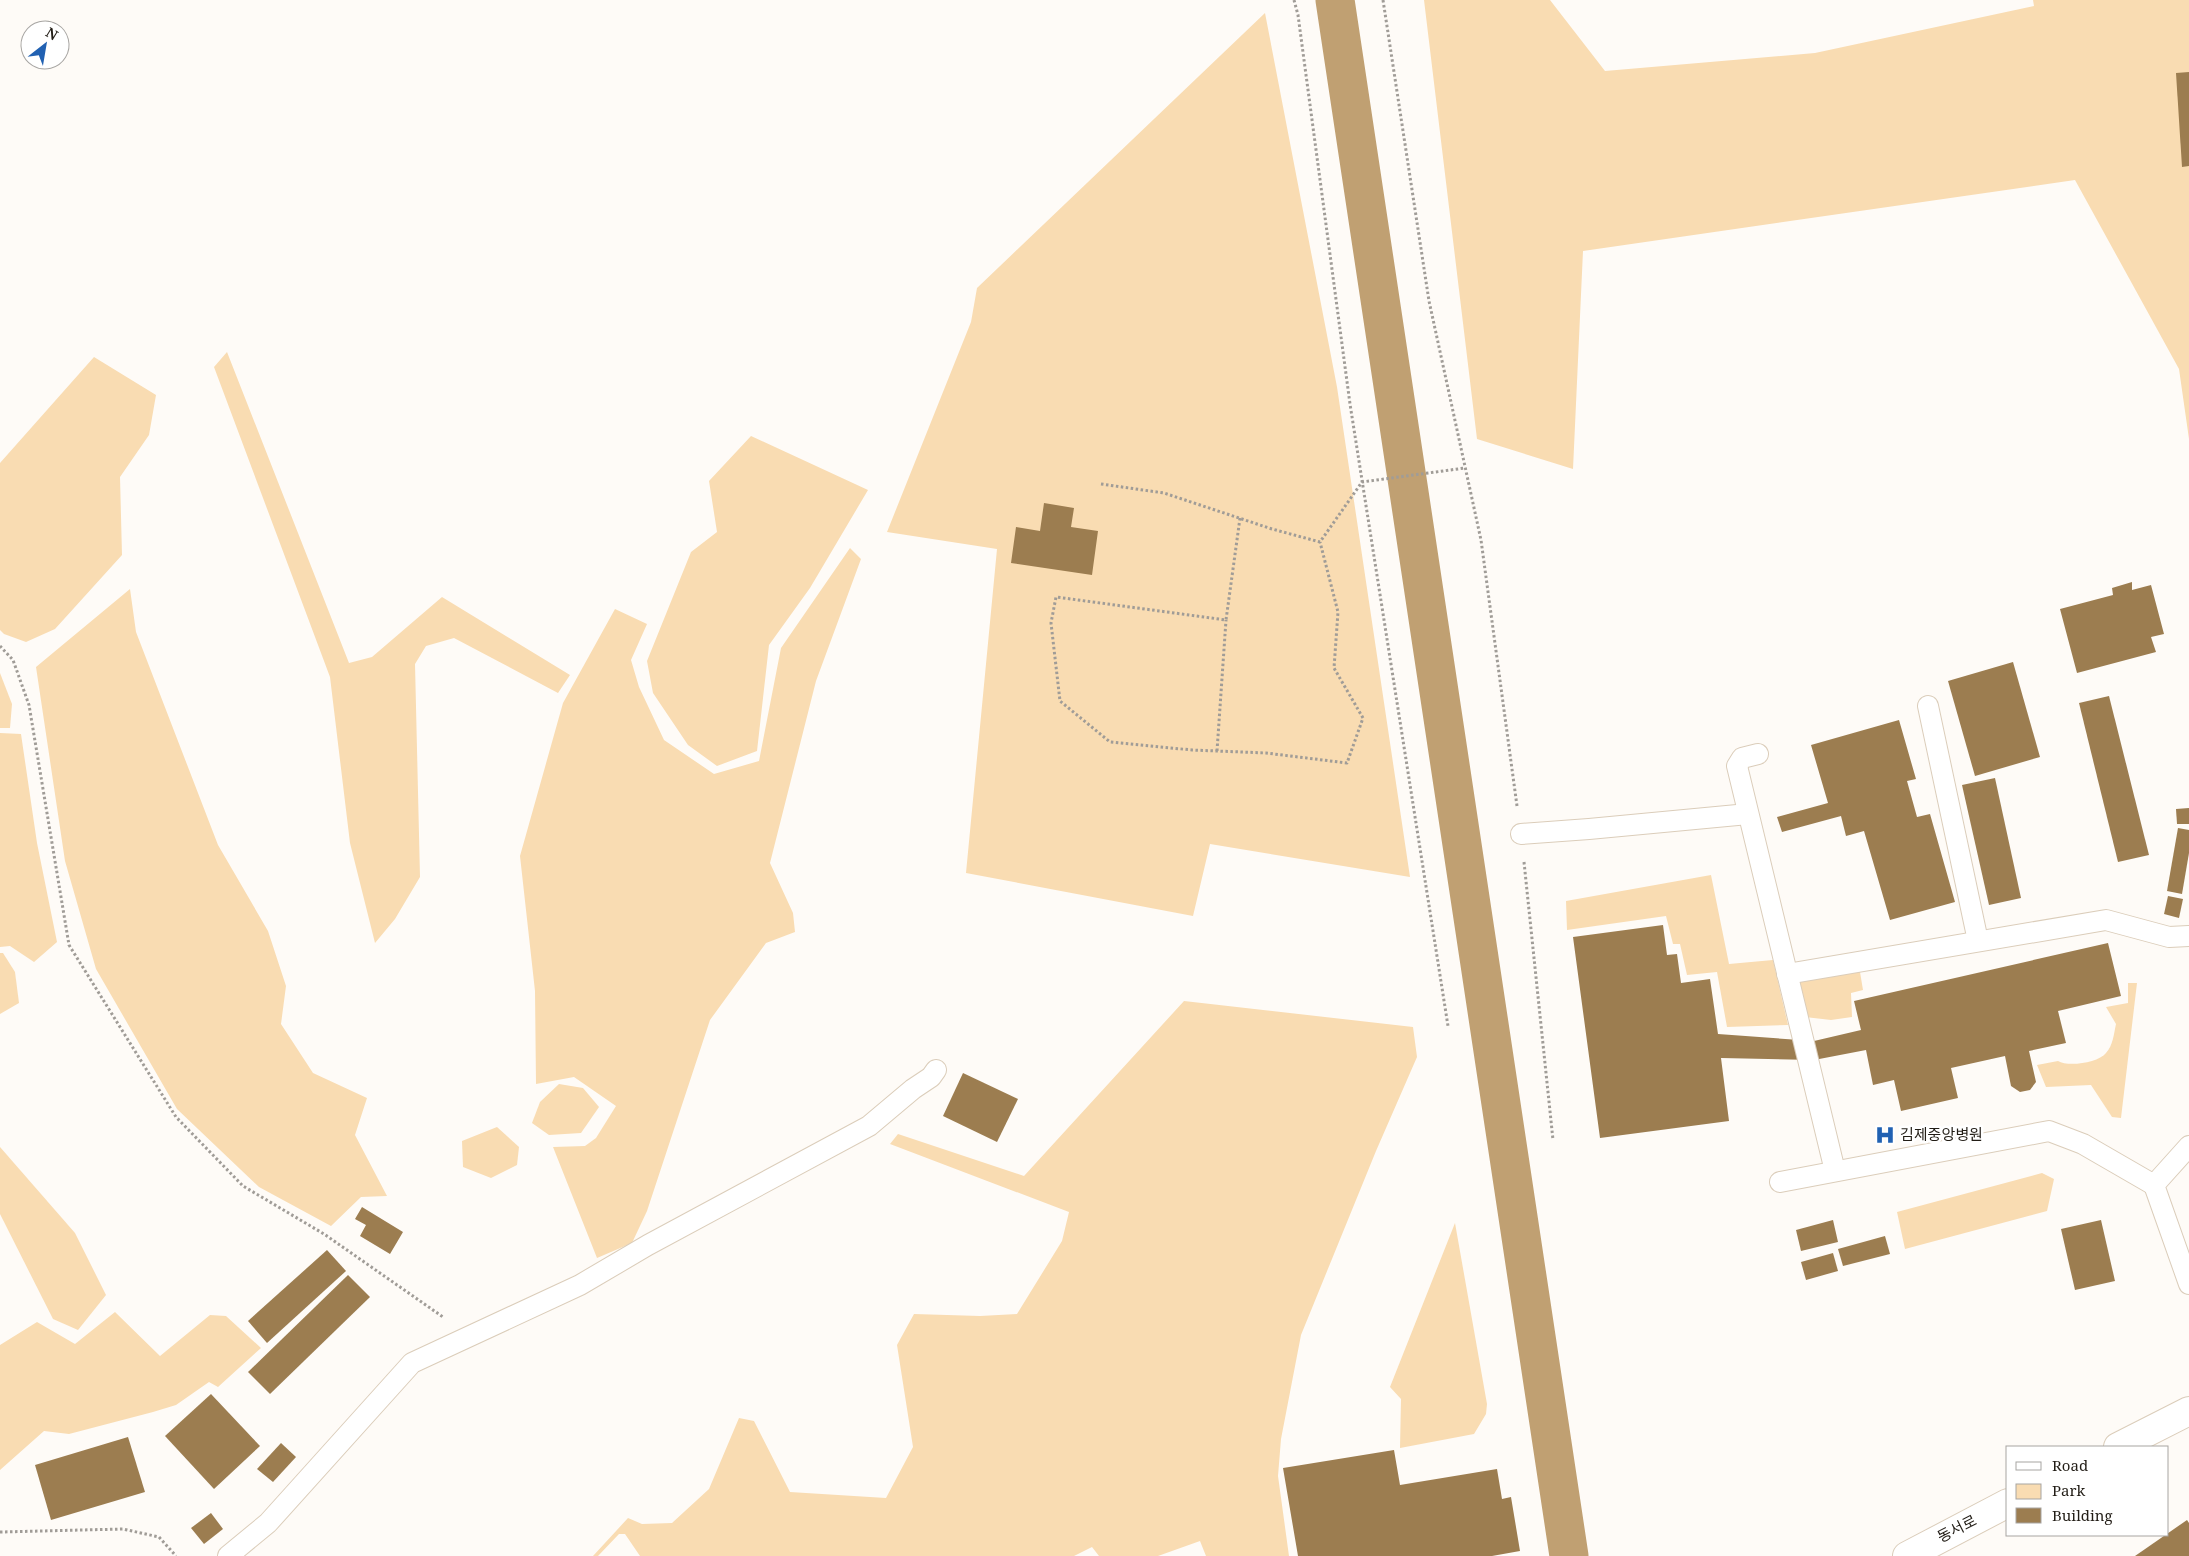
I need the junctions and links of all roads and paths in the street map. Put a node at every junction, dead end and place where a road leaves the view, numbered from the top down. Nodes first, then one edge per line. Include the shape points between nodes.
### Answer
1 (1294, 0) edge
2 (1383, 0) edge
3 (1464, 469) junction
4 (1364, 481) junction
5 (1101, 484) dead end
6 (1240, 518) junction
7 (1320, 542) junction
8 (1226, 620) junction
9 (0, 646) edge
10 (1928, 706) dead end
11 (1217, 751) junction
12 (1758, 754) dead end
13 (1748, 814) junction
14 (1521, 834) junction
15 (2189, 936) edge
16 (1978, 941) junction
17 (1787, 974) junction
18 (1448, 1026) dead end
19 (936, 1070) dead end
20 (1553, 1140) dead end
21 (2189, 1146) edge
22 (1834, 1171) junction
23 (1780, 1182) dead end
24 (2154, 1185) junction
25 (2189, 1284) edge
26 (470, 1336) junction
27 (2187, 1417) edge
28 (2120, 1446) edge
29 (2006, 1504) edge
30 (0, 1532) edge
31 (176, 1556) edge
32 (228, 1556) edge
33 (1907, 1556) edge

1 - 4 path via 1350,404
2 - 3 path via 1429,301
3 - 4 path
3 - 14 path via 1481,540
4 - 7 path
4 - 18 path
5 - 6 path via 1164,493
6 - 7 path
6 - 8 path
7 - 11 path via 1338,612 1334,668 1363,718 1347,763 1266,753
8 - 11 path
8 - 11 path via 1056,598 1051,623 1060,701 1110,742
9 - 26 path via 13,660 29,705 69,945 176,1117 243,1186 324,1234
10 - 16 lane
12 - 13 lane via 1742,758 1737,766
13 - 14 lane
13 - 17 lane
14 - 20 path
15 - 16 lane via 2169,937 2106,920
16 - 17 lane
17 - 22 lane
19 - 26 lane via 869,1126 580,1285
21 - 24 lane
22 - 23 lane
22 - 24 lane via 2049,1131 2083,1144
24 - 25 lane
26 - 32 lane via 412,1363 268,1523
27 - 28 main road
29 - 33 main road, 동서로
30 - 31 path via 123,1529 159,1537

